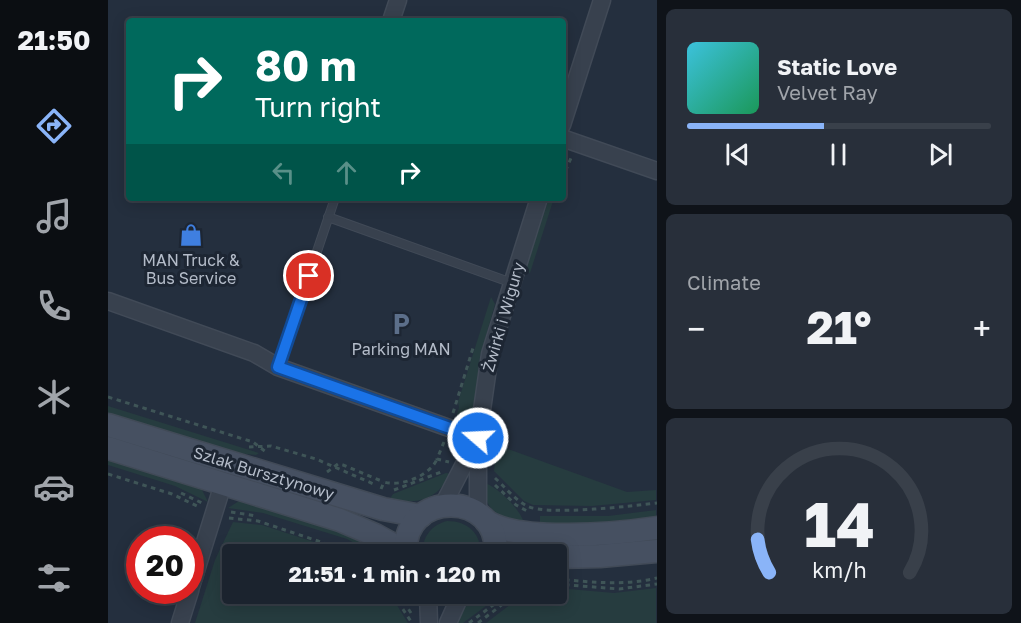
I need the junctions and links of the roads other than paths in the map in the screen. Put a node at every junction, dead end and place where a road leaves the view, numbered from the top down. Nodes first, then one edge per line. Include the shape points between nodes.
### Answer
1 (398, 0) edge
2 (602, 0) edge
3 (392, 18) edge
4 (566, 112) edge
5 (566, 139) edge
6 (657, 171) edge
7 (334, 201) edge
8 (538, 201) edge
9 (328, 217) junction
10 (512, 283) junction
11 (108, 301) edge
12 (278, 367) junction
13 (108, 425) edge
14 (449, 428) joint
15 (478, 438) junction
16 (108, 448) edge
17 (223, 484) junction
18 (443, 505) junction
19 (421, 516) junction
20 (482, 517) junction
21 (657, 528) edge
22 (388, 544) edge
23 (407, 544) edge
24 (495, 544) edge
25 (204, 545) edge
26 (657, 551) edge
27 (567, 557) edge
28 (186, 604) edge
29 (428, 604) edge
30 (456, 604) edge
31 (180, 623) edge
32 (429, 623) edge
33 (448, 623) edge

1 - 3 street
2 - 4 street
5 - 6 street
7 - 9 lane
8 - 10 street, Żwirki i Wigury
9 - 10 lane
9 - 12 lane
10 - 15 street, Żwirki i Wigury via 490,354
11 - 12 street via 254,353
12 - 14 street
13 - 19 main road, Szlak Bursztynowy via 376,507
14 - 15 lane
15 - 18 street, Żwirki i Wigury
15 - 20 street, Żwirki i Wigury via 484,476
16 - 17 main road, Szlak Bursztynowy
17 - 22 main road, Szlak Bursztynowy via 357,526
17 - 25 street
18 - 19 main road
18 - 20 main road via 461,505
19 - 23 main road via 409,532
20 - 21 main road via 509,531 554,535
20 - 24 main road
26 - 27 main road
28 - 31 street
29 - 32 street
30 - 33 street

